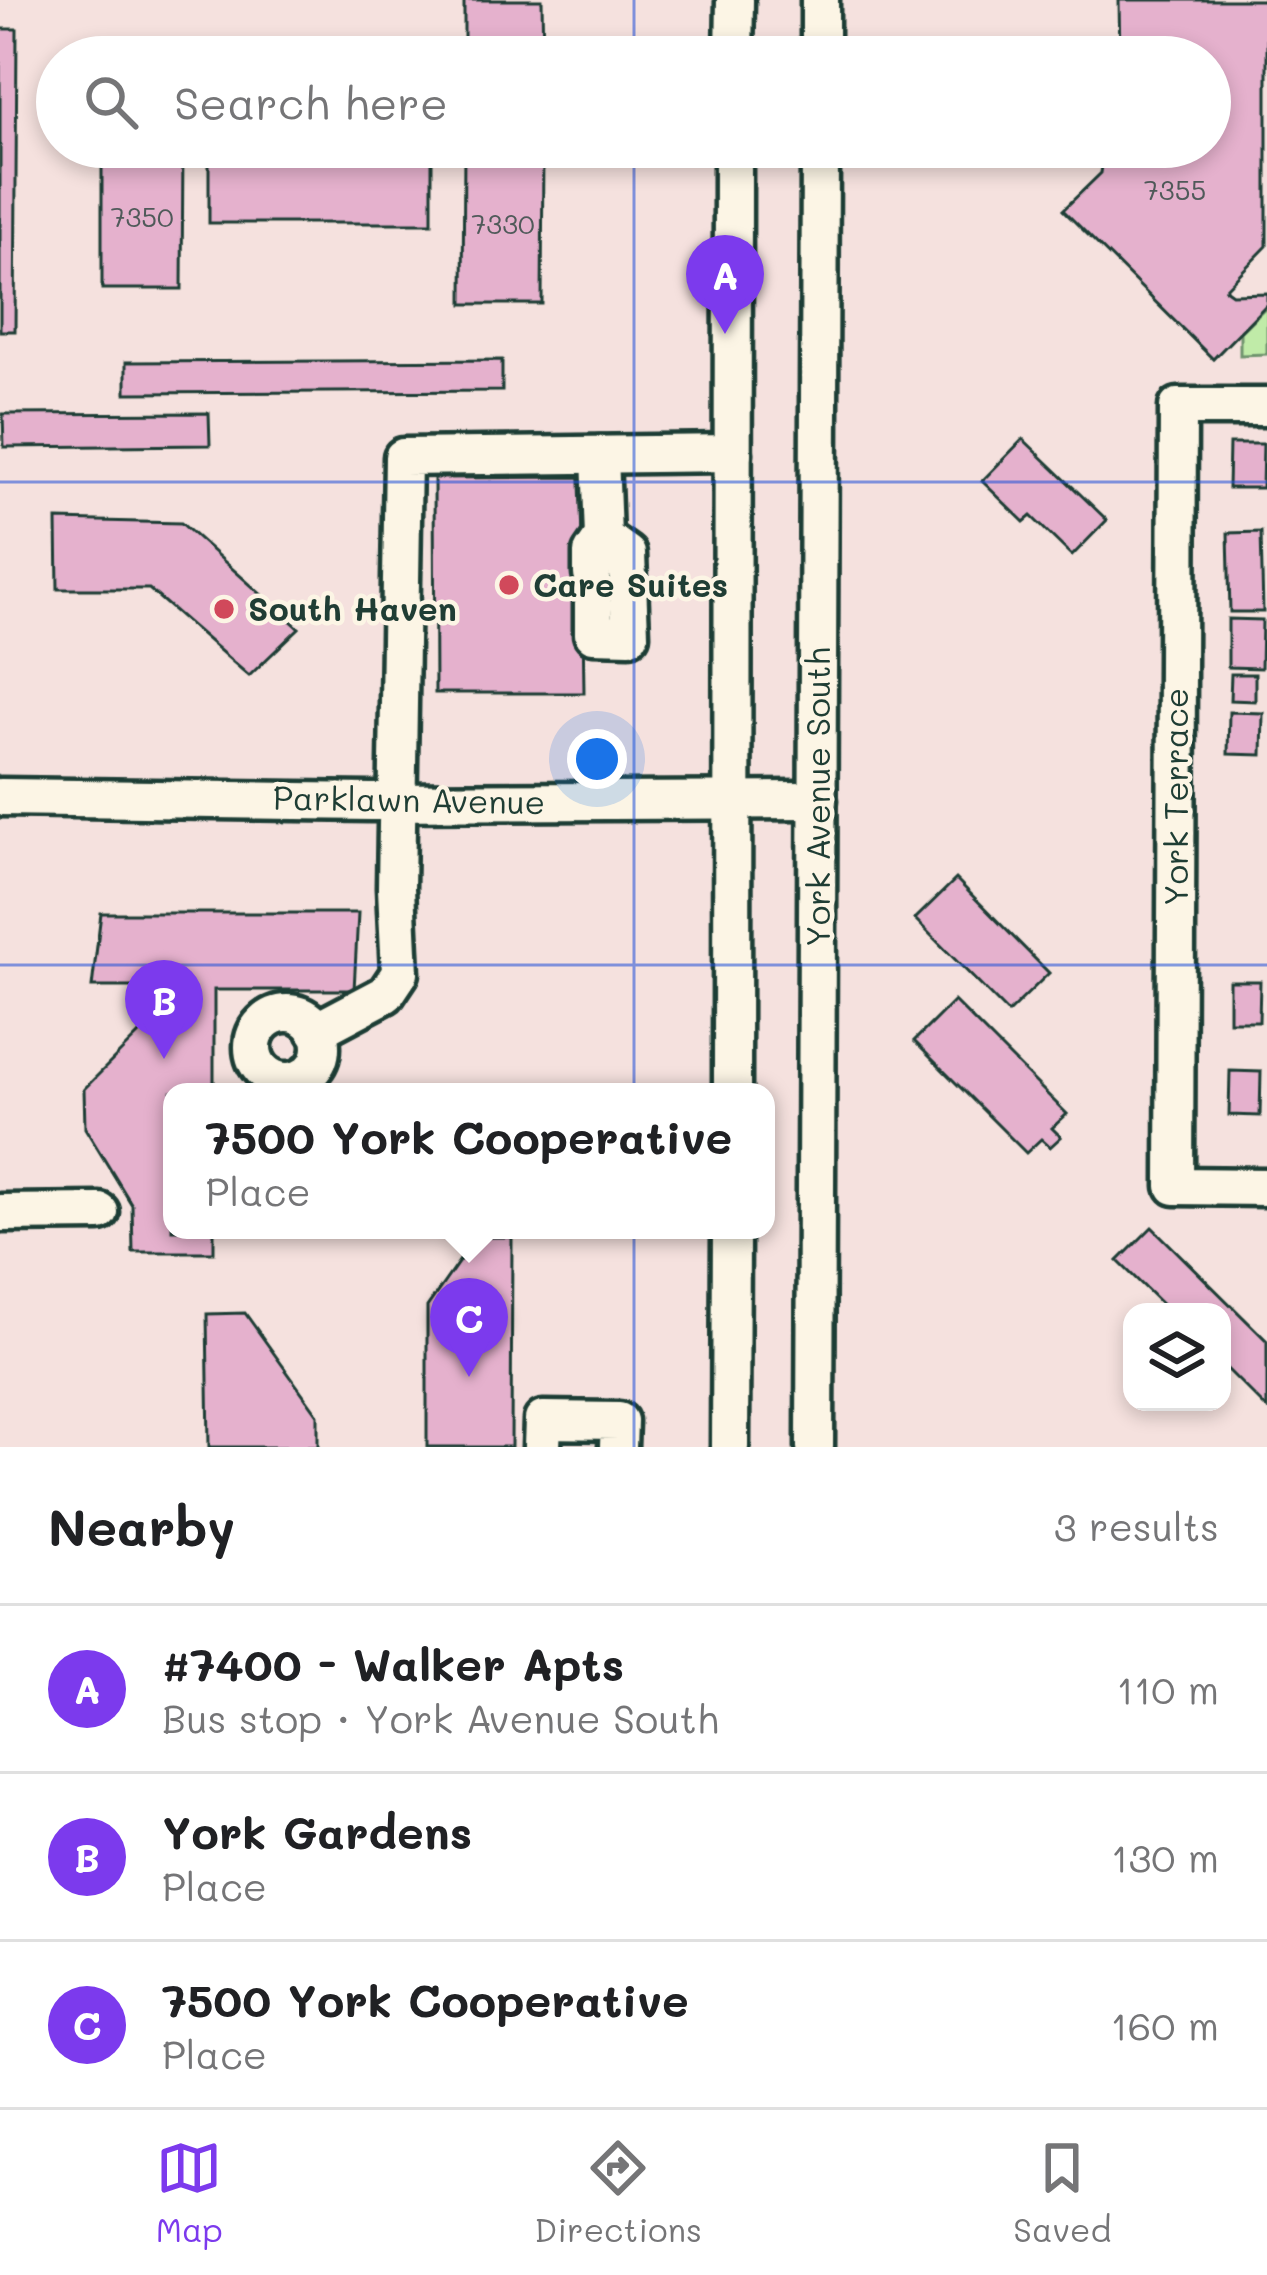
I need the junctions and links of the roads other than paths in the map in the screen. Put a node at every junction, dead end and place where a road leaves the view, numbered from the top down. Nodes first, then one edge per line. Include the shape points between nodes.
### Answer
1 (735, 0) edge
2 (820, 0) edge
3 (734, 36) edge
4 (820, 36) edge
5 (733, 168) edge
6 (820, 168) edge
7 (1267, 407) edge
8 (733, 453) junction
9 (600, 455) junction
10 (603, 537) junction
11 (0, 797) edge
12 (818, 800) junction
13 (733, 801) junction
14 (397, 802) junction
15 (316, 1031) junction
16 (284, 1083) edge
17 (294, 1083) edge
18 (732, 1083) edge
19 (1267, 1187) edge
20 (100, 1212) dead end
21 (0, 1213) edge
22 (731, 1239) edge
23 (542, 1447) edge
24 (618, 1447) edge
25 (730, 1447) edge
26 (815, 1447) edge

1 - 3 street
2 - 4 street
5 - 8 street
6 - 12 street, York Avenue South
7 - 19 street, York Terrace via 1178,407 1175,1186
8 - 9 street
8 - 13 street
9 - 10 street
9 - 14 street via 403,457
10 - 10 street via 627,554 630,635 593,634 592,553
11 - 14 street, Parklawn Avenue
12 - 13 street, Parklawn Avenue
12 - 26 street, York Avenue South
13 - 14 street, Parklawn Avenue
13 - 18 street
14 - 15 street via 400,973 386,994
15 - 16 street via 290,1013 268,1018 254,1036 260,1068
15 - 17 street via 316,1064
20 - 21 street
22 - 25 street
23 - 24 street via 543,1420 619,1421

